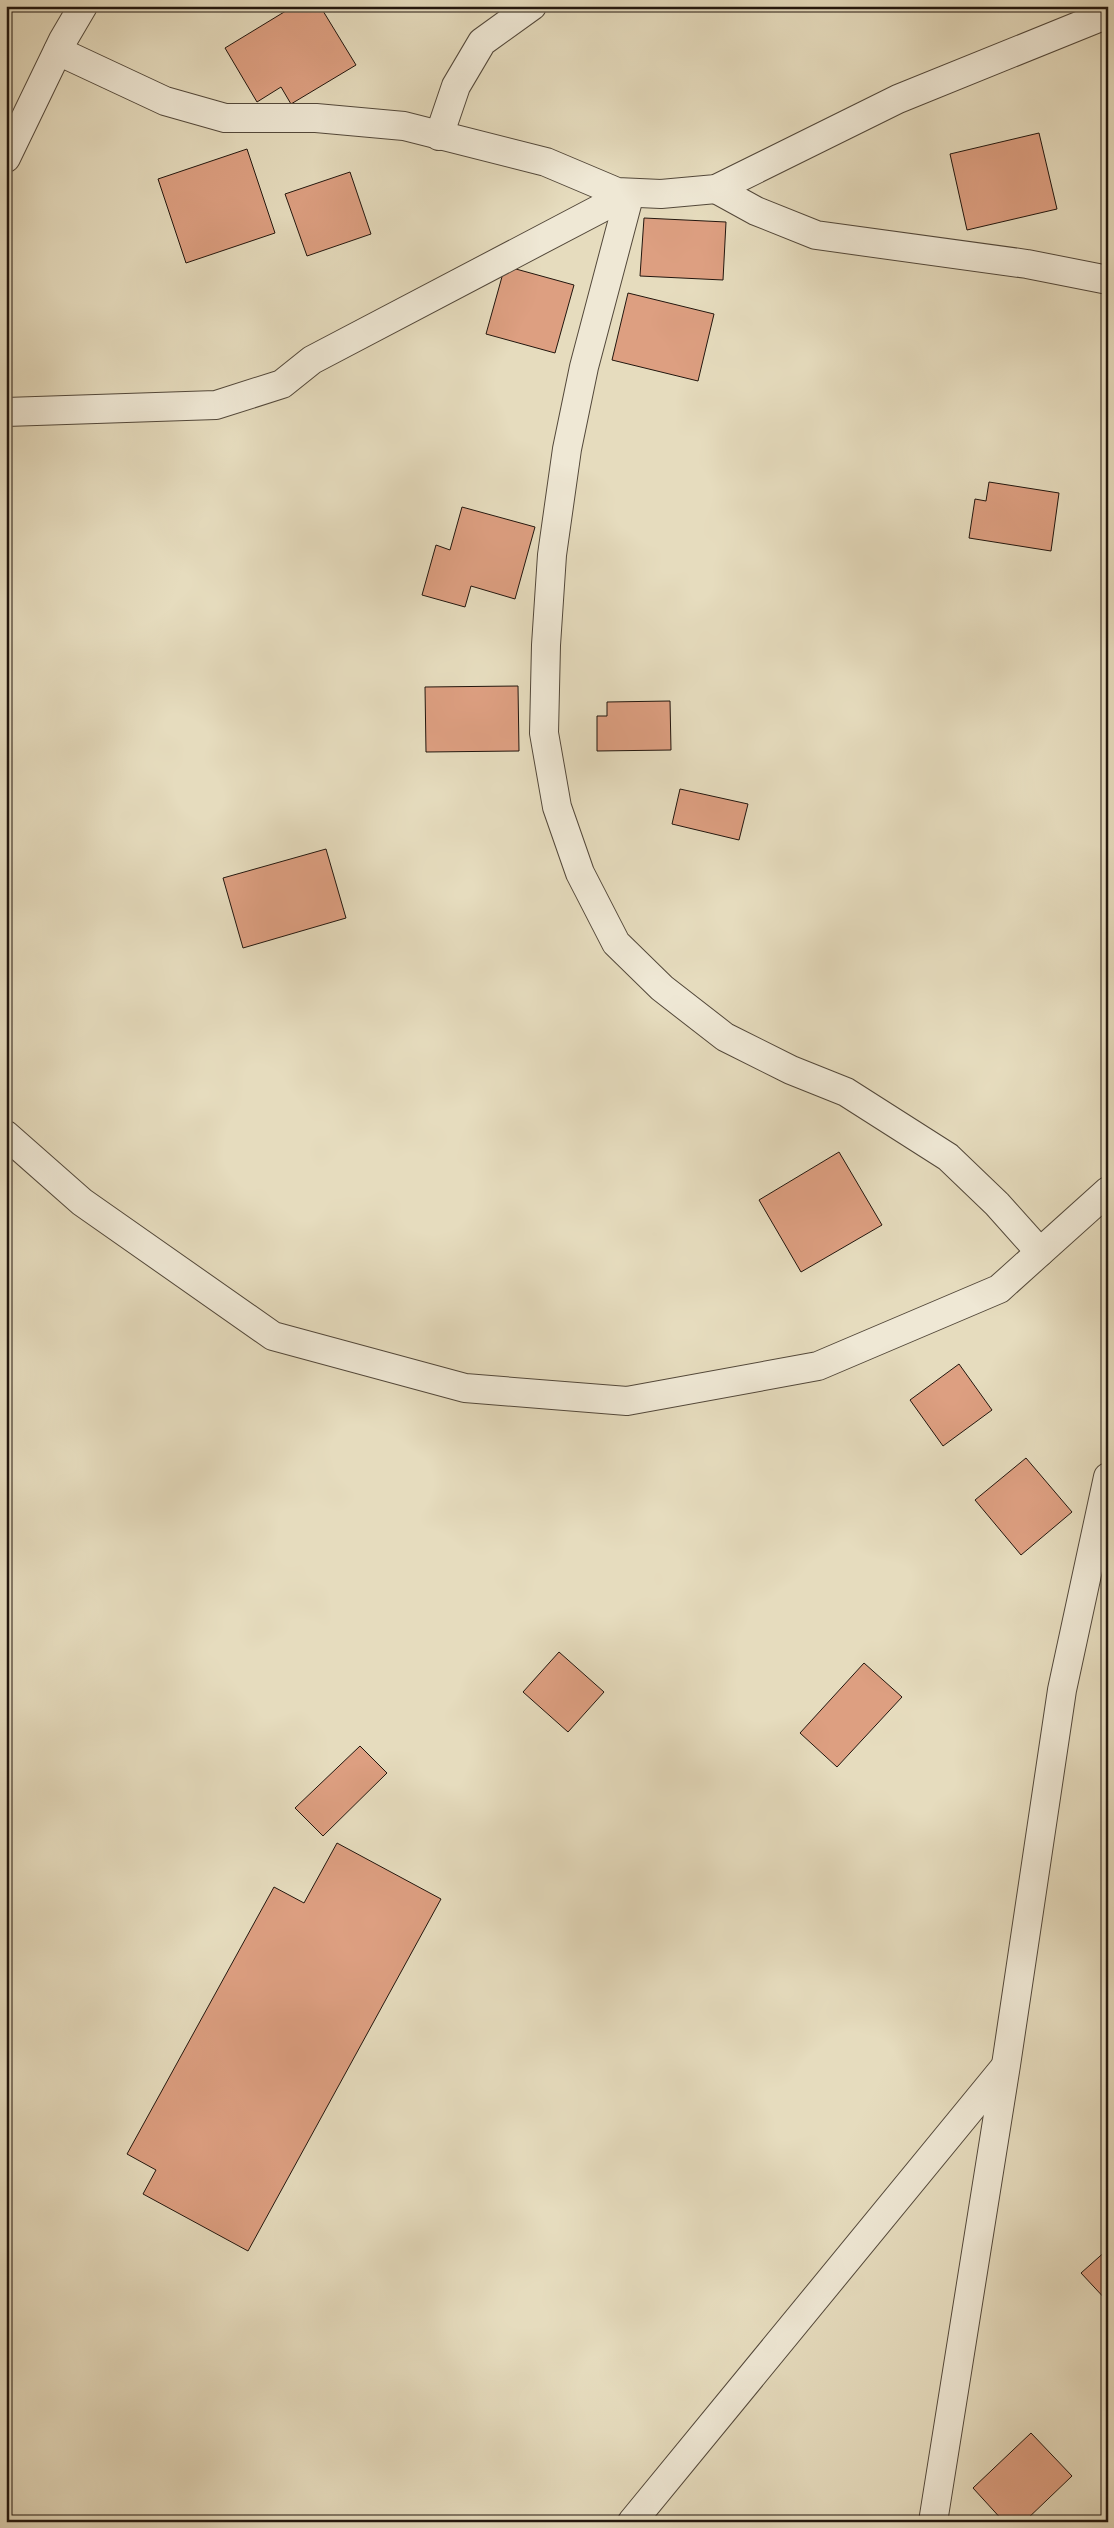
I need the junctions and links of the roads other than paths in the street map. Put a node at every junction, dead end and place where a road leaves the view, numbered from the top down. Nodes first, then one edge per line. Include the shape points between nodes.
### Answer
1 (82, 6) edge
2 (532, 6) edge
3 (1108, 14) edge
4 (58, 51) junction
5 (439, 136) junction
6 (6, 158) edge
7 (716, 189) junction
8 (630, 193) junction
9 (1108, 280) edge
10 (6, 412) edge
11 (6, 1135) edge
12 (1108, 1191) edge
13 (1040, 1252) junction
14 (1106, 1492) edge
15 (1006, 2065) junction
16 (632, 2522) edge
17 (933, 2522) edge

1 - 4 street
2 - 5 street via 482,42 456,86
3 - 7 street via 898,99
4 - 5 street via 165,101 225,118 316,118 404,126
4 - 6 street
5 - 8 street via 546,162 617,192
7 - 8 street
7 - 9 street via 756,211 816,235 1027,264
8 - 10 street via 312,360 282,384 216,405
8 - 13 street via 584,367 567,449 552,555 544,733 557,807 580,873 616,943 662,988 725,1037 846,1092 948,1157 997,1204
11 - 13 street via 82,1202 273,1336 465,1388 627,1401 818,1366 999,1289
12 - 13 street
14 - 15 street via 1062,1690
15 - 16 street
15 - 17 street

